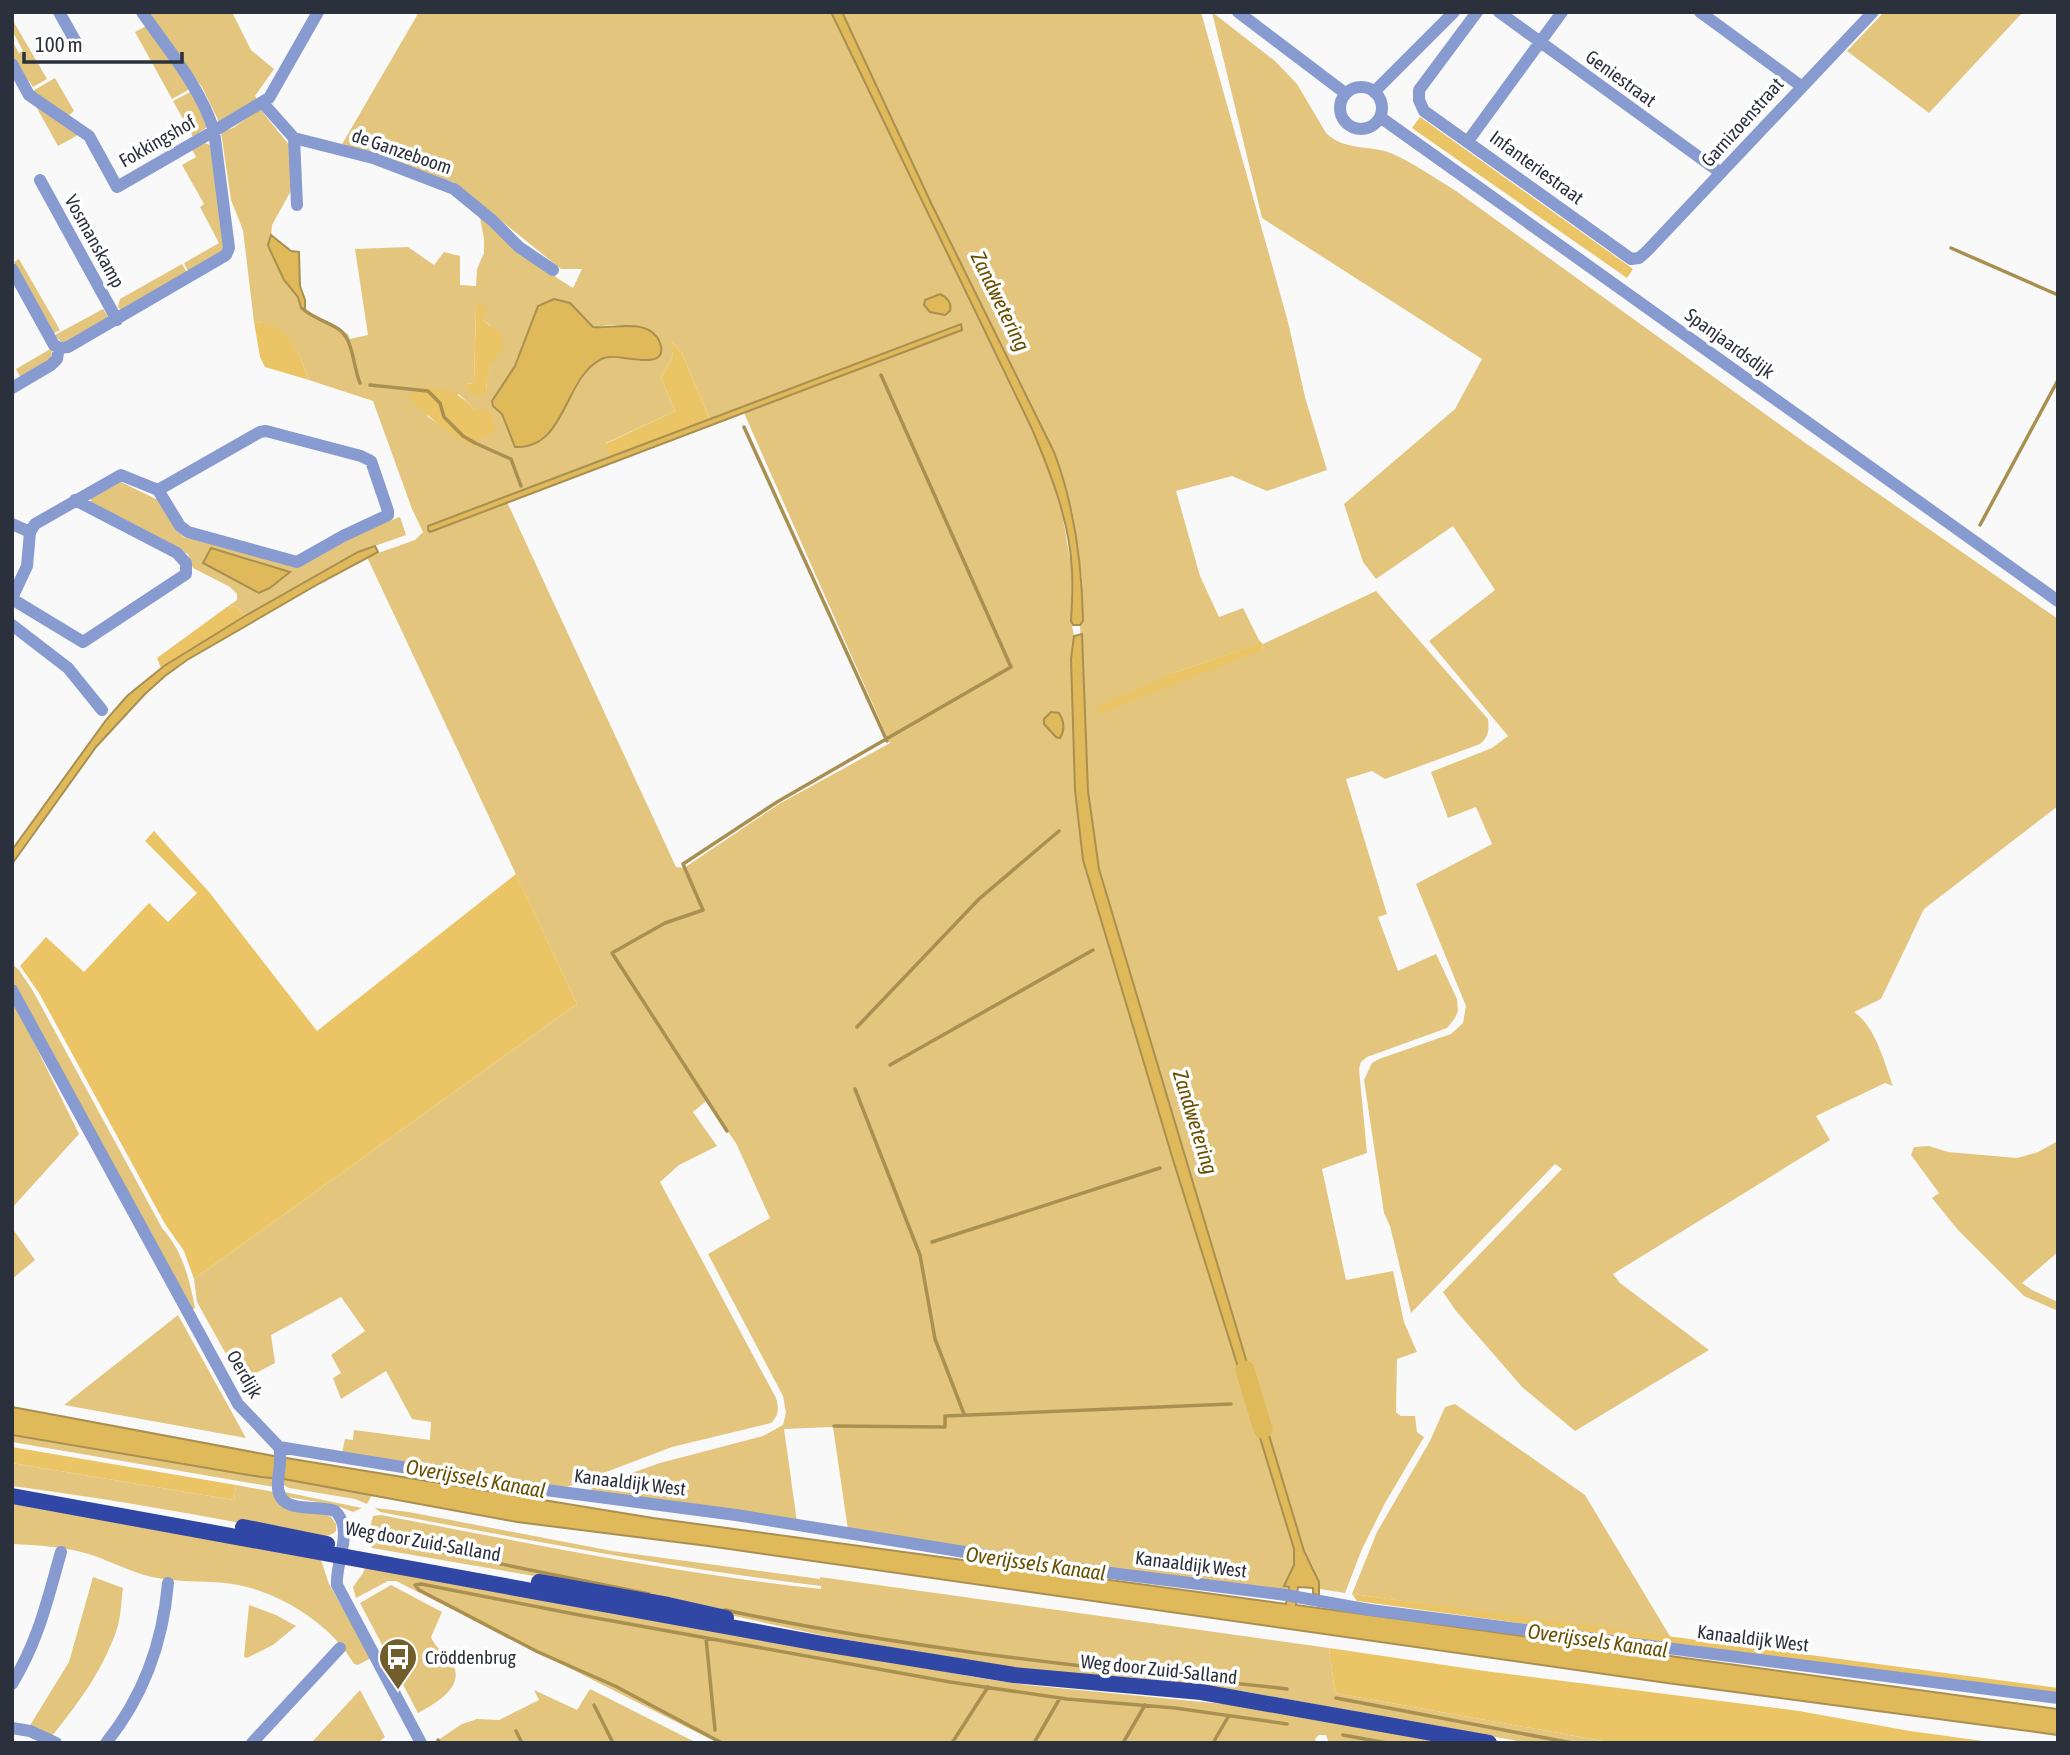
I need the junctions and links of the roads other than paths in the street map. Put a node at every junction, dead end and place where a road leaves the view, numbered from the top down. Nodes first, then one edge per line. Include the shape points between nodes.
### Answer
1 (59, 12) edge
2 (142, 12) edge
3 (318, 12) edge
4 (1238, 12) edge
5 (1454, 12) edge
6 (1478, 12) edge
7 (1499, 12) edge
8 (1562, 12) edge
9 (1700, 12) edge
10 (1872, 12) edge
11 (1540, 43) junction
12 (78, 46) dead end
13 (12, 64) edge
14 (1801, 86) junction
15 (1374, 92) junction
16 (1345, 93) junction
17 (261, 102) junction
18 (1380, 117) junction
19 (214, 131) junction
20 (294, 138) junction
21 (1468, 141) junction
22 (1721, 173) junction
23 (40, 180) dead end
24 (297, 205) dead end
25 (1639, 258) joint
26 (12, 269) edge
27 (553, 270) dead end
28 (117, 320) junction
29 (60, 348) junction
30 (12, 387) edge
31 (158, 490) junction
32 (75, 500) junction
33 (12, 524) edge
34 (30, 533) junction
35 (12, 598) edge
36 (2058, 601) edge
37 (12, 625) edge
38 (102, 710) dead end
39 (12, 990) edge
40 (280, 1452) junction
41 (12, 1490) edge
42 (12, 1496) edge
43 (61, 1552) dead end
44 (341, 1552) junction
45 (168, 1583) dead end
46 (340, 1648) dead end
47 (12, 1684) edge
48 (2058, 1698) edge
49 (12, 1728) edge
50 (56, 1743) edge
51 (106, 1743) edge
52 (252, 1743) edge
53 (421, 1743) edge
54 (1489, 1743) edge

1 - 12 street
2 - 19 street via 200,95
3 - 17 street via 269,98
4 - 16 street
5 - 15 street
6 - 21 street, Infanteriestraat via 1419,90 1424,111
7 - 11 street, Geniestraat
8 - 11 street
9 - 14 street
10 - 14 street, Garnizoenstraat
11 - 21 street
11 - 22 street, Geniestraat
13 - 19 street, Fokkingshof via 29,95 89,136 117,187
14 - 22 street, Garnizoenstraat
15 - 16 street via 1363,87
15 - 18 street via 1381,103
16 - 18 street via 1341,116 1352,128 1368,128
17 - 19 street
17 - 20 street
18 - 36 street, Spanjaardsdijk
19 - 28 street, Vosmanskamp via 228,251
20 - 24 street
20 - 27 street, de Ganzeboom via 373,158 454,189 519,247
21 - 25 street, Infanteriestraat via 1631,259
22 - 25 street, Garnizoenstraat
23 - 28 street, Vosmanskamp
26 - 29 street via 54,345
28 - 29 street, Vosmanskamp
29 - 30 street, Vosmanskamp via 51,365
31 - 31 street via 266,431 371,461 388,511 384,519 297,562 188,532
31 - 32 street via 121,475
32 - 34 street via 34,524
32 - 35 street via 177,553 186,563 186,574 83,642
33 - 34 street
34 - 35 street via 27,566
37 - 38 street via 68,668
39 - 40 street, Oerdijk via 238,1404
40 - 44 street via 279,1494 287,1504 338,1514 344,1524
40 - 48 street, Kanaaldijk West via 1370,1610
41 - 44 main road, Weg door Zuid-Salland via 299,1537
42 - 44 main road, Weg door Zuid-Salland
43 - 47 street via 40,1628
44 - 53 street via 336,1578 339,1591
44 - 54 main road, Weg door Zuid-Salland via 823,1644 1014,1675 1200,1692
45 - 51 street via 148,1674
46 - 52 street
49 - 50 street

